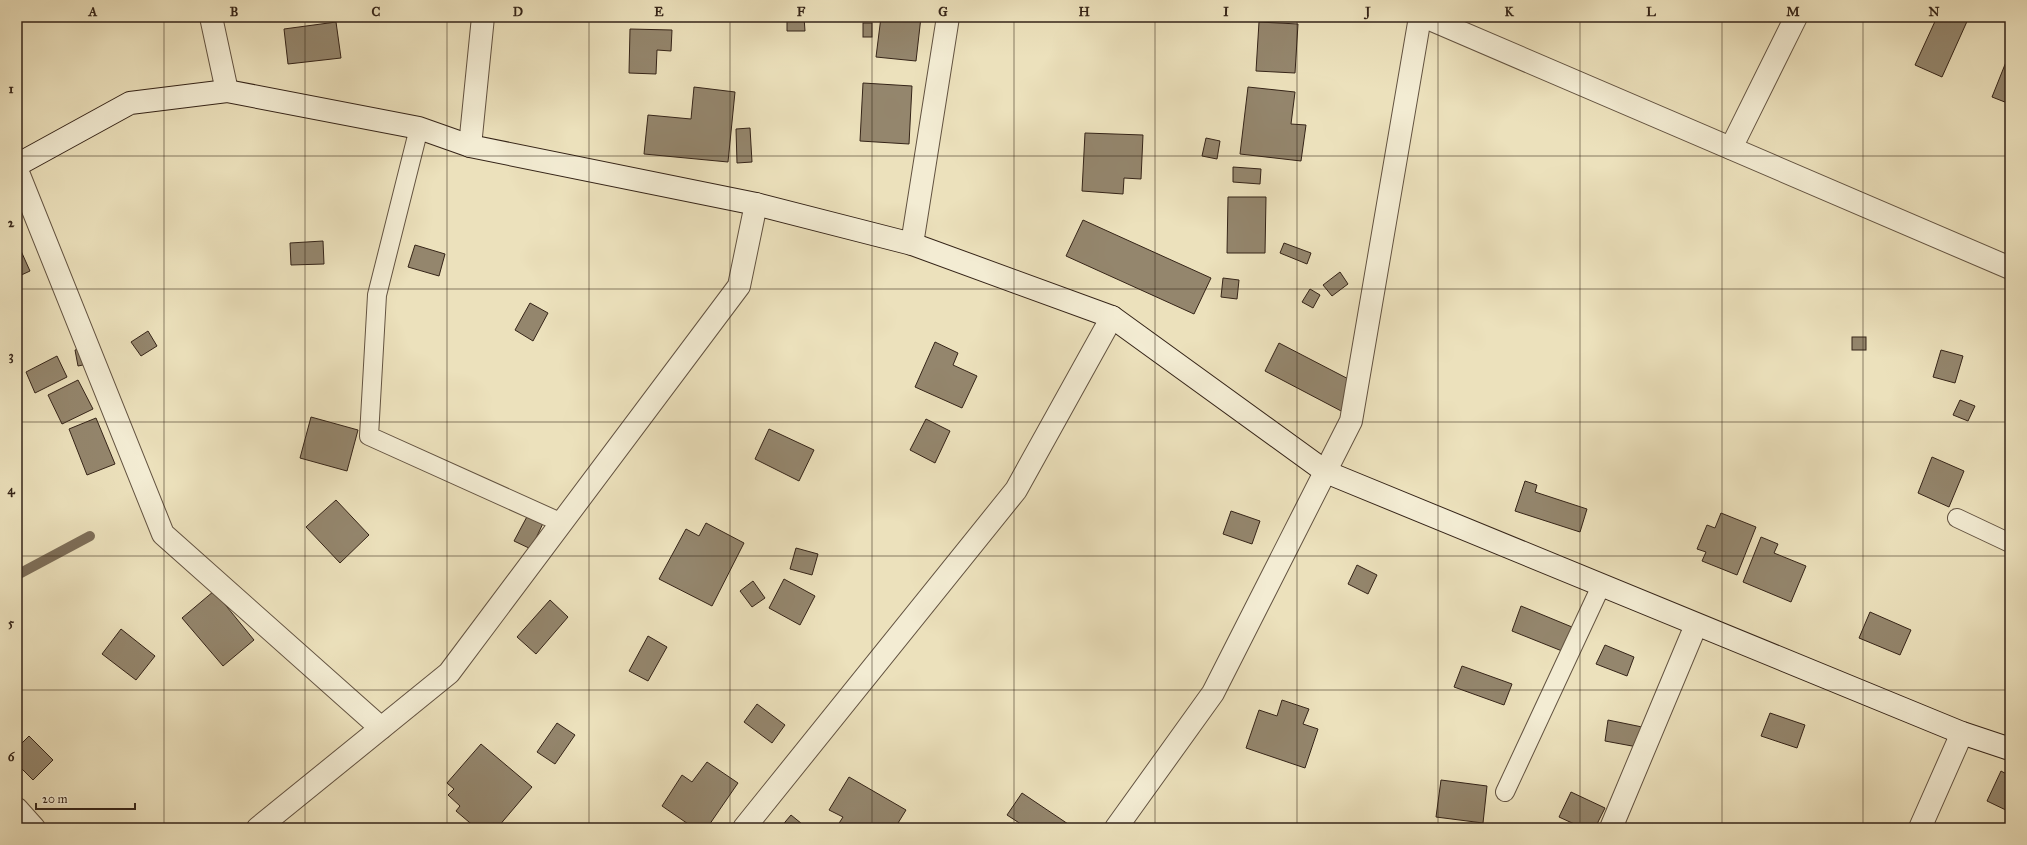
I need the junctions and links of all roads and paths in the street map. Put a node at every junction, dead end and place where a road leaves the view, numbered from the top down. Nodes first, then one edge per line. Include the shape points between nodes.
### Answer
1 (211, 17) edge
2 (483, 17) edge
3 (948, 17) edge
4 (1420, 17) edge
5 (1425, 17) edge
6 (1796, 17) edge
7 (227, 91) junction
8 (420, 128) junction
9 (470, 146) junction
10 (1731, 148) junction
11 (17, 166) edge
12 (17, 170) edge
13 (756, 204) junction
14 (912, 244) junction
15 (2010, 268) edge
16 (1112, 316) junction
17 (1326, 472) junction
18 (1957, 518) dead end
19 (562, 523) junction
20 (2010, 543) edge
21 (1601, 586) junction
22 (1696, 625) junction
23 (381, 728) junction
24 (1962, 733) junction
25 (2010, 749) edge
26 (1506, 792) dead end
27 (17, 809) edge
28 (34, 828) edge
29 (258, 828) edge
30 (744, 828) edge
31 (1116, 828) edge
32 (1611, 828) edge
33 (1920, 828) edge

1 - 7 street
2 - 9 street
3 - 14 street
4 - 17 street via 1351,421
5 - 10 street
6 - 10 street
7 - 8 street
7 - 11 street via 130,103
8 - 9 street
8 - 19 lane via 377,295 369,436
9 - 13 street
10 - 15 street
12 - 23 street via 163,534
13 - 14 street
13 - 19 street via 739,286
14 - 16 street
16 - 17 street
16 - 30 street via 1016,490
17 - 21 street
17 - 31 street via 1213,693
18 - 20 lane
19 - 23 street via 449,673
21 - 22 street
21 - 26 lane
22 - 24 street
22 - 32 street
23 - 29 street
24 - 25 street
24 - 33 street
27 - 28 street

